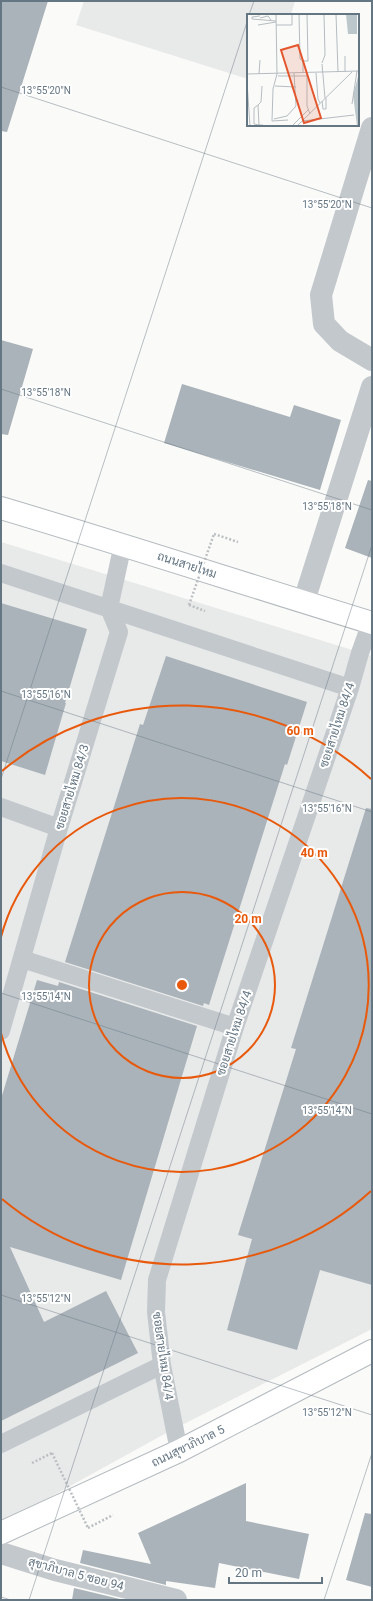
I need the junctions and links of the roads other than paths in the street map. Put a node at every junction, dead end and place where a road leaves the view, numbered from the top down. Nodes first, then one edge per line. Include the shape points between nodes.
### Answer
1 (372, 128) edge
2 (372, 360) edge
3 (372, 387) edge
4 (1, 508) edge
5 (123, 544) junction
6 (1, 573) edge
7 (304, 601) junction
8 (109, 608) junction
9 (372, 622) edge
10 (350, 688) junction
11 (1, 807) edge
12 (59, 828) junction
13 (22, 959) junction
14 (235, 1027) junction
15 (1, 1031) edge
16 (372, 1351) edge
17 (162, 1365) junction
18 (1, 1444) edge
19 (180, 1451) junction
20 (1, 1533) edge
21 (1, 1553) edge
22 (176, 1600) edge

1 - 2 street via 321,295 324,324 340,341
3 - 7 street
4 - 5 main road, ถนนสายไหม
5 - 7 main road, ถนนสายไหม via 230,580
5 - 8 lane
6 - 8 lane
7 - 9 main road, ถนนสายไหม
8 - 10 lane
8 - 12 lane, ซอยสายไหม 84/3 via 119,632
9 - 10 lane, ซอยสายไหม 84/4
10 - 14 lane, ซอยสายไหม 84/4
11 - 12 lane
12 - 13 lane, ซอยสายไหม 84/3
13 - 14 lane
13 - 15 lane, ซอยสายไหม 84/3
14 - 17 lane, ซอยสายไหม 84/4 via 157,1280 156,1312
16 - 19 main road, ถนนสุขาภิบาล 5
17 - 18 lane
17 - 19 lane, ซอยสายไหม 84/4
19 - 20 main road, ถนนสุขาภิบาล 5
21 - 22 street, สุขาภิบาล 5 ซอย 94 via 55,1570

